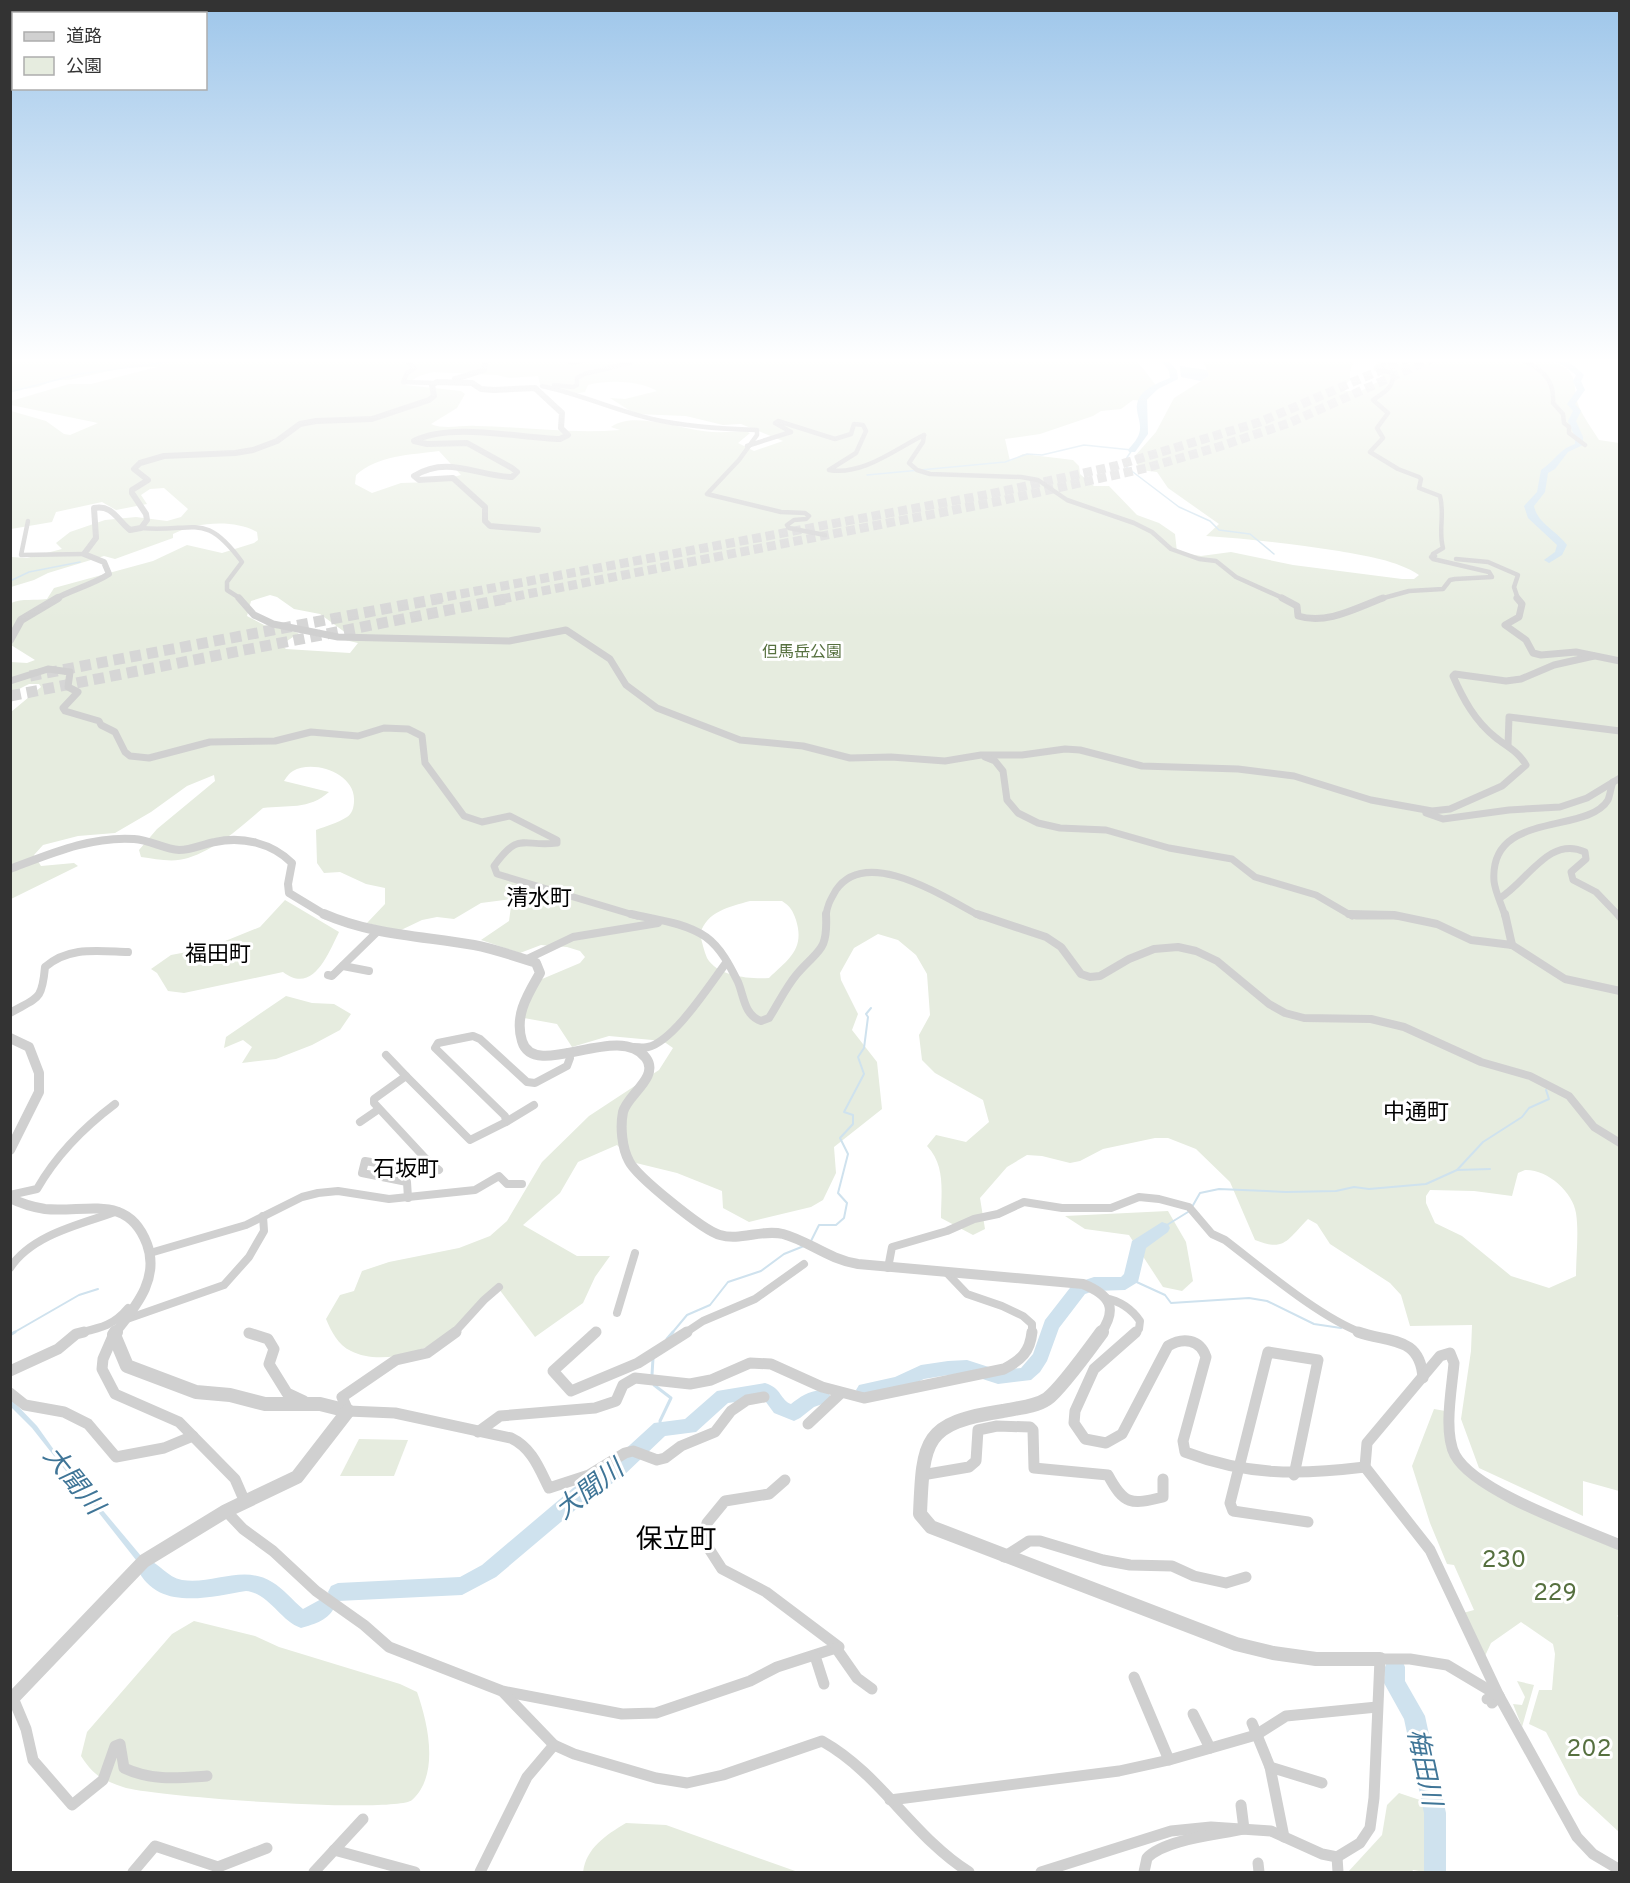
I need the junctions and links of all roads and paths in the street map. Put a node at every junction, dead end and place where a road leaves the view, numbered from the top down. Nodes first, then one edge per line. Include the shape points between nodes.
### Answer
1 (263, 446) edge
2 (472, 446) edge
3 (747, 446) edge
4 (861, 446) edge
5 (903, 446) edge
6 (921, 446) edge
7 (1376, 446) edge
8 (28, 520) dead end
9 (141, 528) junction
10 (538, 530) dead end
11 (825, 535) dead end
12 (84, 554) junction
13 (1433, 555) junction
14 (10, 640) edge
15 (1594, 656) junction
16 (1620, 661) edge
17 (10, 681) edge
18 (1620, 731) edge
19 (1508, 745) junction
20 (981, 755) junction
21 (1616, 780) edge
22 (1419, 810) junction
23 (10, 869) edge
24 (1500, 898) junction
25 (1620, 917) edge
26 (663, 922) junction
27 (376, 933) junction
28 (1512, 945) junction
29 (66, 947) dead end
30 (81, 951) junction
31 (128, 952) dead end
32 (527, 959) junction
33 (726, 963) junction
34 (343, 966) junction
35 (369, 971) dead end
36 (328, 975) dead end
37 (1620, 991) edge
38 (10, 1013) edge
39 (10, 1038) edge
40 (634, 1047) junction
41 (568, 1052) junction
42 (386, 1055) dead end
43 (406, 1076) junction
44 (115, 1104) dead end
45 (534, 1105) dead end
46 (379, 1109) junction
47 (360, 1122) dead end
48 (506, 1122) junction
49 (1620, 1143) edge
50 (10, 1150) edge
51 (426, 1159) junction
52 (439, 1170) dead end
53 (522, 1184) dead end
54 (10, 1196) edge
55 (408, 1198) junction
56 (119, 1211) junction
57 (263, 1216) junction
58 (150, 1253) junction
59 (635, 1253) dead end
60 (804, 1264) dead end
61 (10, 1268) edge
62 (888, 1268) junction
63 (946, 1272) junction
64 (499, 1287) dead end
65 (1095, 1290) junction
66 (135, 1305) junction
67 (617, 1313) dead end
68 (127, 1319) junction
69 (596, 1332) dead end
70 (249, 1333) dead end
71 (114, 1335) junction
72 (10, 1371) edge
73 (1423, 1378) junction
74 (10, 1393) edge
75 (841, 1393) junction
76 (764, 1397) dead end
77 (309, 1404) junction
78 (348, 1411) junction
79 (808, 1424) dead end
80 (478, 1432) junction
81 (193, 1436) junction
82 (1365, 1467) junction
83 (1236, 1470) junction
84 (922, 1475) junction
85 (1293, 1475) junction
86 (1163, 1479) dead end
87 (785, 1480) dead end
88 (245, 1502) junction
89 (226, 1511) junction
90 (1308, 1522) dead end
91 (1620, 1545) edge
92 (1004, 1557) junction
93 (1246, 1577) dead end
94 (836, 1648) junction
95 (815, 1656) junction
96 (1380, 1659) junction
97 (1479, 1674) junction
98 (1134, 1677) dead end
99 (824, 1684) dead end
100 (872, 1689) dead end
101 (502, 1691) junction
102 (1492, 1699) junction
103 (12, 1700) edge
104 (1377, 1707) junction
105 (1193, 1714) dead end
106 (1254, 1729) junction
107 (554, 1745) junction
108 (1210, 1748) junction
109 (1169, 1760) junction
110 (1270, 1767) junction
111 (207, 1776) dead end
112 (1322, 1783) dead end
113 (890, 1800) junction
114 (1240, 1805) dead end
115 (363, 1819) dead end
116 (1244, 1829) junction
117 (1284, 1837) junction
118 (267, 1848) dead end
119 (334, 1850) junction
120 (1337, 1857) junction
121 (1620, 1870) edge
122 (133, 1872) edge
123 (314, 1872) edge
124 (415, 1872) edge
125 (480, 1872) edge
126 (969, 1872) edge
127 (1041, 1872) edge
128 (1144, 1872) edge
129 (1338, 1872) edge

1 - 9 street via 249,451 159,456 139,462 134,469 148,480 132,490 146,514
2 - 10 street via 517,474 499,476 447,465 423,469 414,476 419,480 459,480 483,504 487,511 485,521 490,526
3 - 11 street via 740,460 707,494 781,513 806,513 807,519 789,522 789,528
4 - 5 street via 852,458 829,470 836,472 871,462
6 - 13 street via 910,459 912,468 941,475 1040,480 1068,500 1146,528 1171,549 1216,561 1236,577 1292,602 1297,606 1298,616 1304,619 1326,619 1367,602 1414,590 1440,591 1456,578 1492,577 1489,572 1433,559
7 - 13 street via 1370,452 1419,477 1419,488 1440,496 1444,510 1440,537 1443,548
8 - 12 street via 21,555
9 - 12 street via 126,528 108,508 96,506 92,510 96,538
9 - 20 street via 212,528 242,562 227,582 227,590 244,601 254,615 273,624 338,637 434,640 509,641 566,630 610,659 626,685 657,708 740,740 803,746 858,759 938,761
12 - 14 street via 103,561 109,574 67,592 21,620
13 - 15 street via 1488,562 1518,575 1513,591 1522,604 1519,617 1505,625 1526,640 1533,653 1576,652
15 - 16 street
15 - 19 street via 1554,665 1521,679 1452,676 1465,704 1494,736
17 - 26 street via 44,670 70,672 68,687 78,692 63,708 65,711 93,718 111,728 125,752 139,758 166,755 210,742 274,741 311,732 358,736 393,727 417,732 422,736 425,763 464,816 489,823 510,816 557,840 552,844 526,840 512,844 494,866 497,874
18 - 19 street via 1509,717
19 - 22 street via 1526,765 1502,786 1450,809
20 - 22 street via 1022,755 1065,748 1142,766 1268,772
20 - 28 street via 995,761 1003,771 1007,800 1018,813 1038,822 1060,828 1106,830 1169,848 1232,859 1255,877 1316,895 1352,916 1394,915 1437,924 1471,940
21 - 22 street via 1587,798 1560,807 1443,819
21 - 24 street via 1612,795 1600,810 1536,827 1505,844 1494,878
23 - 27 street via 74,845 114,838 137,839 178,850 237,841 266,846 284,854 292,863 289,893 300,902 348,925
24 - 25 street via 1547,856 1570,848 1580,849 1586,859 1571,872 1574,880 1596,892
24 - 28 street
26 - 32 street via 573,937
26 - 33 street via 696,931 716,947
27 - 32 street via 457,941
27 - 34 street
28 - 37 street via 1565,979
29 - 30 street via 81,947
30 - 31 street
30 - 38 street via 64,953 51,961 45,967 40,993
32 - 41 street via 536,963 540,973 524,1003 519,1036 524,1049 533,1055
33 - 40 street via 680,1022 650,1046
33 - 49 street via 737,979 747,1011 755,1019 769,1018 797,974 824,944 828,903 840,885 867,871 889,873 920,884 982,917 1046,938 1061,947 1081,974 1090,977 1100,976 1154,949 1178,947 1196,951 1217,961 1285,1013 1320,1019 1371,1019 1404,1028 1481,1062 1522,1073 1561,1091 1594,1127
34 - 35 street
34 - 36 street
39 - 50 street via 29,1047 40,1082 39,1092
40 - 41 street via 617,1044
40 - 62 street via 650,1065 624,1109 621,1126 629,1162 646,1180 706,1230 718,1235 784,1234 840,1261
41 - 48 street via 567,1066 535,1083 527,1082 473,1036 438,1043 435,1048 506,1116
42 - 43 street
43 - 46 street via 374,1098
43 - 48 street via 470,1140
44 - 54 street via 70,1140 52,1161 37,1189
45 - 48 street
46 - 47 street
46 - 51 street
51 - 52 street
51 - 55 street via 418,1164 387,1166 368,1157 362,1169 362,1173 407,1182
53 - 55 street via 507,1184 499,1176 475,1190
54 - 56 street via 19,1204 36,1209
55 - 57 street via 338,1191 318,1193
56 - 58 street via 132,1216 144,1231
56 - 61 street via 53,1236 19,1254
57 - 58 street via 246,1225
57 - 68 street via 264,1231 249,1257 224,1285
58 - 66 street via 152,1268
59 - 67 street
60 - 69 street via 755,1299 703,1321 649,1356 571,1391 553,1371
62 - 63 street
62 - 73 street via 892,1246 998,1214 1024,1202 1062,1208 1112,1208 1139,1197 1159,1198 1189,1207 1212,1233 1350,1329 1396,1340 1414,1351 1422,1362
63 - 65 street
63 - 75 street via 967,1294 1002,1306 1032,1324 1033,1342 1021,1360 1004,1369 864,1398
64 - 78 street via 454,1334 427,1353 396,1360 342,1397
65 - 83 street via 1122,1303 1140,1321 1139,1329 1094,1369 1075,1411 1074,1423 1079,1433 1096,1443 1106,1443 1122,1434 1168,1347 1175,1341 1189,1340 1205,1350 1206,1357 1183,1442 1185,1452
65 - 84 street via 1111,1309 1107,1326 1047,1399 1033,1406 942,1427 930,1440
66 - 68 street
66 - 72 street via 130,1305 118,1320 76,1334 58,1349
68 - 71 street
70 - 77 street via 268,1339 274,1349 269,1364 287,1393
71 - 77 street via 127,1366 149,1376 196,1392 265,1404
71 - 81 street via 102,1369 115,1394 179,1422
73 - 82 street via 1367,1443
73 - 91 street via 1440,1356 1453,1356 1451,1439 1465,1468 1508,1494
74 - 81 street via 25,1405 64,1412 88,1424 116,1457 164,1448
75 - 79 street
75 - 80 street via 771,1364 750,1363 711,1380 690,1384 635,1378 623,1385 615,1401 595,1408 500,1416
76 - 80 street via 747,1400 731,1411 715,1432 681,1446 665,1458 625,1453 589,1475 549,1488 524,1446 507,1436
77 - 78 street
78 - 80 street via 398,1412
78 - 88 street via 297,1477
81 - 88 street via 234,1479
82 - 85 street
82 - 97 street via 1430,1550 1461,1624 1483,1657
83 - 85 street
83 - 85 street via 1268,1353 1318,1360
83 - 90 street via 1230,1503 1233,1511
84 - 86 street via 969,1467 976,1461 978,1430 997,1426 1033,1430 1034,1468 1108,1475 1120,1498 1136,1504 1163,1497
84 - 92 street via 920,1514 926,1523
87 - 94 street via 774,1493 763,1497 725,1500 707,1524 704,1541 722,1569 766,1592
88 - 89 street
89 - 101 street via 316,1591 389,1647
89 - 103 street via 144,1561
92 - 93 street via 1029,1541 1040,1540 1103,1560 1172,1566 1226,1583
92 - 96 street via 1236,1644 1316,1659
94 - 95 street
94 - 100 street via 857,1678
95 - 99 street
95 - 101 street via 656,1713 622,1714
96 - 97 street via 1410,1659
96 - 104 street
97 - 102 street
97 - 102 street
98 - 109 street
101 - 107 street
102 - 121 street via 1521,1731 1581,1847
103 - 111 street via 26,1729 33,1760 72,1805 103,1780 113,1750 120,1744 124,1768 146,1777
104 - 106 street via 1286,1716
104 - 120 street via 1370,1828 1360,1843
105 - 108 street
106 - 108 street
106 - 110 street
107 - 113 street via 656,1778 687,1783 723,1775 822,1741 854,1762
107 - 125 street via 527,1777
108 - 109 street
109 - 113 street via 1119,1771
110 - 112 street
110 - 117 street
113 - 126 street via 945,1857
114 - 116 street
115 - 119 street
116 - 117 street via 1271,1831
116 - 127 street via 1171,1831
116 - 128 street via 1179,1844 1149,1856
117 - 120 street
118 - 122 street via 218,1867 155,1846
119 - 123 street
119 - 124 street
120 - 129 street

